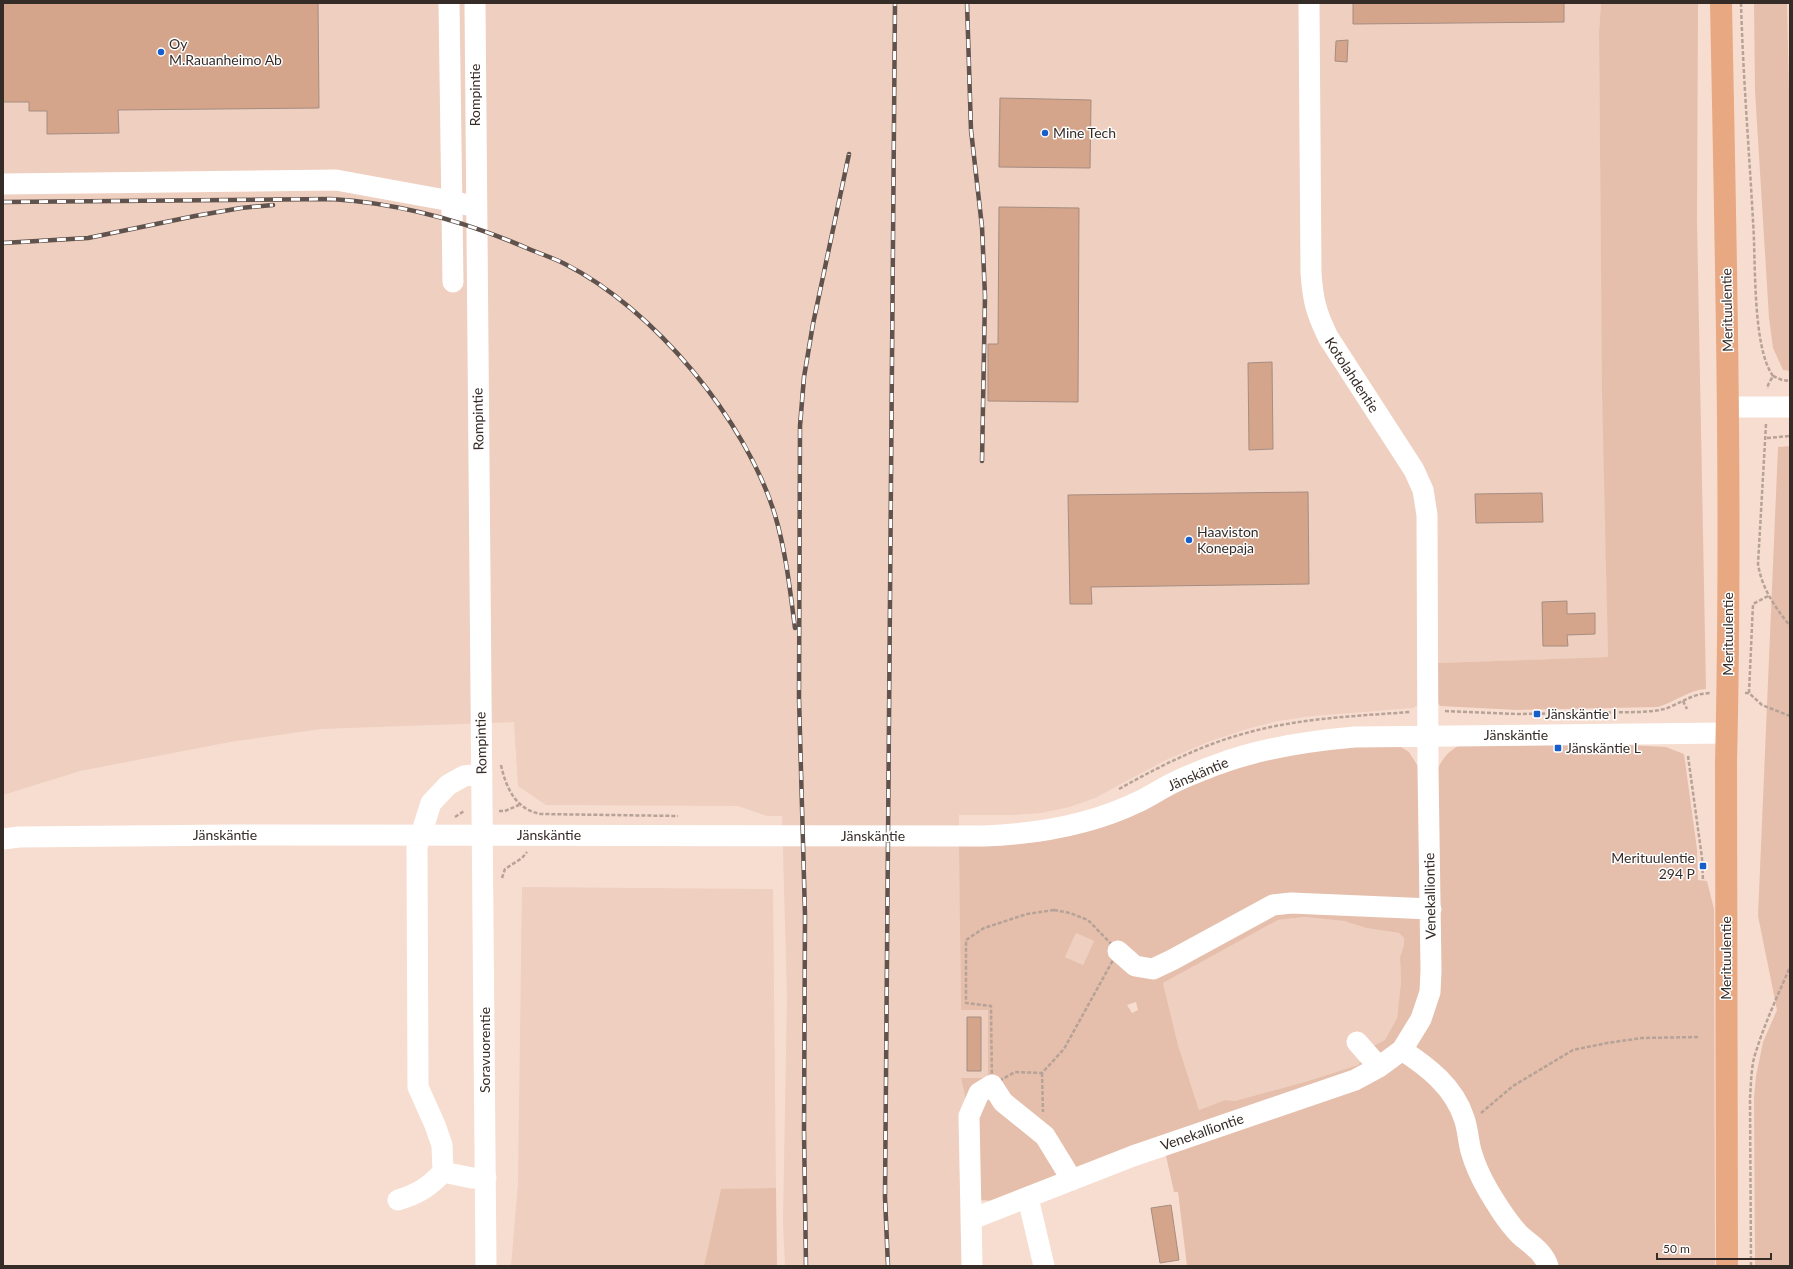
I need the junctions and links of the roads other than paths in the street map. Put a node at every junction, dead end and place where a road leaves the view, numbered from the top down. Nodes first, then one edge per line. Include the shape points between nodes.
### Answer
1 (449, 3) edge
2 (475, 3) edge
3 (1309, 3) edge
4 (1721, 3) edge
5 (3, 184) edge
6 (452, 201) junction
7 (476, 207) junction
8 (452, 282) dead end
9 (1729, 407) junction
10 (1790, 407) edge
11 (1726, 733) junction
12 (1428, 736) junction
13 (482, 774) junction
14 (420, 835) junction
15 (483, 835) junction
16 (3, 839) edge
17 (1430, 909) junction
18 (1118, 950) road end
19 (1357, 1042) dead end
20 (1402, 1050) junction
21 (1379, 1067) junction
22 (443, 1172) junction
23 (486, 1178) junction
24 (1072, 1180) junction
25 (1028, 1198) junction
26 (398, 1200) dead end
27 (972, 1219) junction
28 (486, 1266) edge
29 (972, 1266) edge
30 (1044, 1266) edge
31 (1548, 1266) edge
32 (1727, 1266) edge

1 - 6 street
2 - 7 street, Rompintie
3 - 12 street, Kotolahdentie via 1313,297 1317,315 1328,337 1414,470 1423,490 1427,515
4 - 9 main road, Merituulentie
5 - 6 street via 336,180
6 - 7 street
6 - 8 street
7 - 13 street, Rompintie
9 - 10 street
9 - 11 main road, Merituulentie
11 - 12 street, Jänskäntie
11 - 32 main road, Merituulentie
12 - 15 street, Jänskäntie via 1315,740 1254,752 1177,781 1139,802 1101,817 1043,831 984,836
12 - 17 street, Venekalliontie
13 - 14 street via 464,776 448,785 431,803
13 - 15 street, Rompintie
14 - 15 street, Jänskäntie
14 - 16 street, Jänskäntie via 210,835
14 - 22 street via 417,847 418,1088 442,1145
15 - 23 street, Soravuorentie
17 - 18 street via 1279,904 1254,914 1153,969 1134,966
17 - 20 street, Venekalliontie via 1430,992 1421,1019
19 - 21 street
20 - 21 street, Venekalliontie
20 - 31 street via 1436,1074 1456,1100 1464,1118 1476,1168 1488,1190 1509,1221 1535,1246
21 - 24 street, Venekalliontie via 1355,1080 1133,1156
22 - 23 street
22 - 26 street via 430,1186
23 - 28 street, Soravuorentie
24 - 25 street, Venekalliontie
24 - 27 street via 1045,1136 1003,1102 992,1084 979,1093 969,1116
25 - 27 street, Venekalliontie
25 - 30 street
27 - 29 street

